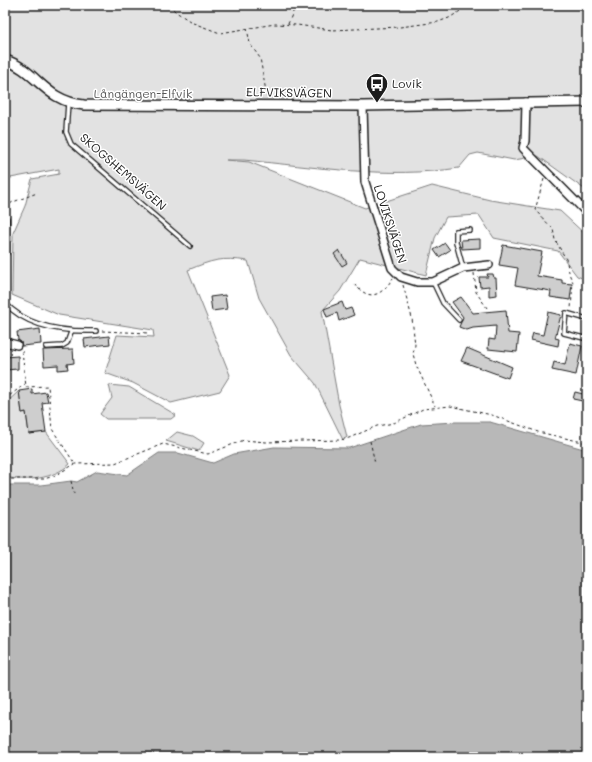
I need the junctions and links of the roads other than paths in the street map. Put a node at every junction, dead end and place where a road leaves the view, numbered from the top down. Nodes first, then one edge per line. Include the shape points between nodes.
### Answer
1 (5, 60) edge
2 (68, 102) junction
3 (526, 102) junction
4 (587, 102) edge
5 (363, 106) junction
6 (587, 213) edge
7 (5, 219) edge
8 (470, 230) dead end
9 (190, 246) dead end
10 (5, 252) edge
11 (489, 265) dead end
12 (463, 268) junction
13 (433, 282) junction
14 (5, 303) edge
15 (587, 318) edge
16 (459, 320) dead end
17 (96, 331) road end
18 (70, 332) junction
19 (584, 338) dead end
20 (6, 344) edge
21 (17, 345) road end
22 (46, 347) dead end

1 - 2 street, ELFVIKSVÄGEN via 19,66 58,99
2 - 5 street, ELFVIKSVÄGEN via 84,105
2 - 9 lane, SKOGSHEMSVÄGEN via 66,132 71,144
3 - 4 street, ELFVIKSVÄGEN
3 - 5 street, ELFVIKSVÄGEN
3 - 6 street via 523,148
5 - 13 street, LOVIKSVÄGEN via 365,182 392,268 398,275 417,282
7 - 10 street
8 - 12 lane via 456,231 456,242
11 - 12 street, LOVIKSVÄGEN
12 - 13 street, LOVIKSVÄGEN
13 - 16 lane via 443,303
14 - 18 lane via 23,319
15 - 19 lane via 566,313 564,333
17 - 18 lane
18 - 22 lane via 67,343 62,346
20 - 21 street

